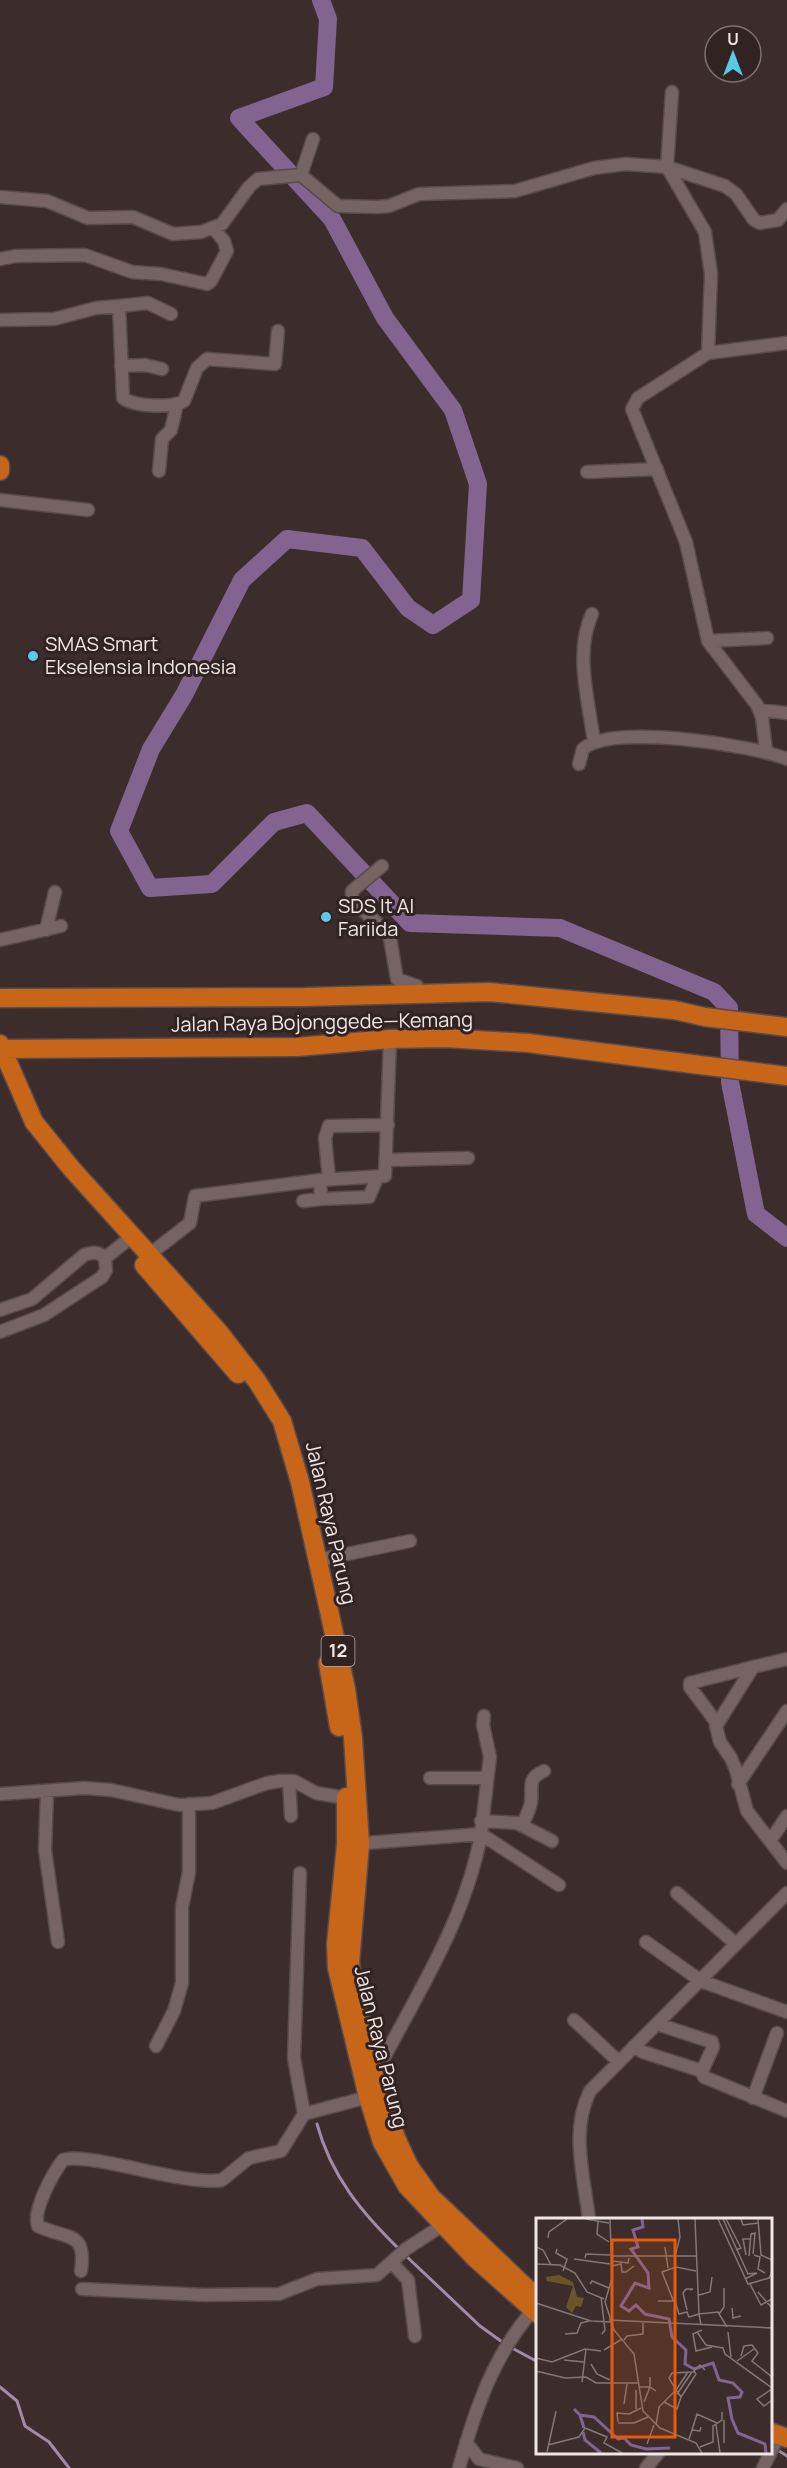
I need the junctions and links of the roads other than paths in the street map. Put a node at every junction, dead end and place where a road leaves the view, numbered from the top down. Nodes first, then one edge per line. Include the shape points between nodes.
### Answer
1 (672, 92) dead end
2 (313, 139) dead end
3 (667, 167) junction
4 (298, 174) junction
5 (0, 197) edge
6 (787, 209) edge
7 (214, 229) junction
8 (0, 260) edge
9 (119, 306) junction
10 (171, 314) dead end
11 (0, 320) edge
12 (278, 331) dead end
13 (787, 343) edge
14 (708, 353) junction
15 (121, 366) junction
16 (162, 369) dead end
17 (177, 404) junction
18 (0, 465) edge
19 (657, 470) junction
20 (0, 471) edge
21 (159, 471) dead end
22 (587, 472) dead end
23 (0, 500) edge
24 (87, 510) dead end
25 (592, 614) dead end
26 (767, 638) dead end
27 (708, 642) junction
28 (760, 710) junction
29 (787, 714) edge
30 (594, 742) junction
31 (766, 751) junction
32 (787, 759) edge
33 (579, 764) dead end
34 (382, 866) dead end
35 (55, 892) dead end
36 (61, 926) dead end
37 (46, 930) junction
38 (0, 940) edge
39 (420, 993) junction
40 (0, 998) edge
41 (778, 1026) edge
42 (390, 1039) junction
43 (1, 1047) edge
44 (787, 1076) edge
45 (0, 1078) edge
46 (388, 1125) junction
47 (468, 1158) dead end
48 (387, 1160) junction
49 (377, 1178) junction
50 (325, 1179) junction
51 (321, 1199) junction
52 (303, 1201) dead end
53 (129, 1239) junction
54 (150, 1254) junction
55 (103, 1256) junction
56 (32, 1299) junction
57 (0, 1310) edge
58 (44, 1315) junction
59 (0, 1332) edge
60 (410, 1541) dead end
61 (318, 1560) junction
62 (787, 1659) edge
63 (753, 1667) junction
64 (787, 1711) edge
65 (484, 1716) dead end
66 (716, 1722) junction
67 (544, 1772) dead end
68 (430, 1778) dead end
69 (486, 1778) junction
70 (292, 1781) junction
71 (738, 1784) junction
72 (47, 1792) junction
73 (0, 1794) edge
74 (346, 1798) junction
75 (189, 1804) junction
76 (291, 1816) dead end
77 (787, 1816) edge
78 (523, 1825) junction
79 (481, 1828) junction
80 (552, 1841) dead end
81 (770, 1842) junction
82 (353, 1844) junction
83 (787, 1863) edge
84 (300, 1873) dead end
85 (559, 1885) dead end
86 (677, 1893) dead end
87 (787, 1893) edge
88 (58, 1942) dead end
89 (646, 1942) dead end
90 (736, 1944) junction
91 (701, 1981) junction
92 (787, 2012) edge
93 (574, 2020) dead end
94 (657, 2024) junction
95 (777, 2033) dead end
96 (156, 2046) dead end
97 (634, 2046) junction
98 (618, 2061) junction
99 (702, 2071) junction
100 (376, 2073) junction
101 (368, 2097) junction
102 (753, 2098) junction
103 (787, 2111) edge
104 (304, 2114) junction
105 (25, 2204) dead end
106 (39, 2206) junction
107 (589, 2218) edge
108 (448, 2221) junction
109 (400, 2256) junction
110 (81, 2271) dead end
111 (82, 2289) dead end
112 (536, 2308) edge
113 (415, 2336) dead end
114 (466, 2442) junction
115 (657, 2453) edge
116 (769, 2453) edge
117 (459, 2468) edge
118 (517, 2468) edge
119 (646, 2468) edge
120 (762, 2468) edge

1 - 3 street
2 - 4 street
3 - 4 street via 612,165 515,191 419,194 377,207 338,206
3 - 6 street via 730,189 760,223 778,220
3 - 14 street via 705,232 711,274
4 - 7 street via 258,179
5 - 7 street via 47,201 88,218 133,217 173,234
7 - 8 street via 224,241 226,251 207,284 132,272 85,255 16,256
9 - 10 street via 148,303
9 - 11 street via 54,319
9 - 15 street
12 - 17 street via 277,362 207,359 197,368 187,397
13 - 14 street
14 - 19 street via 655,386 633,405 633,414
15 - 16 street
15 - 17 street via 121,393 126,400
17 - 21 street via 171,430 162,439
18 - 20 highway
19 - 22 street
19 - 27 street via 686,542
23 - 24 street
25 - 30 street via 583,645
26 - 27 street
27 - 28 street
28 - 29 street
28 - 31 street
30 - 31 street via 684,738
30 - 33 street via 583,749
31 - 32 street
34 - 39 street via 352,891 352,901 390,938 398,979 417,986
35 - 37 street
36 - 37 street
37 - 38 street
39 - 40 highway, Jalan Raya Bojonggede—Kemang
39 - 41 highway, Jalan Raya Bojonggede—Kemang via 499,993 674,1010
42 - 43 highway, Jalan Raya Bojonggede—Kemang via 297,1047
42 - 44 highway, Jalan Raya Bojonggede—Kemang via 528,1042
42 - 46 street
43 - 53 highway, Jalan Raya Parung / 12 via 34,1122
45 - 53 highway, Jalan Raya Parung / 12 via 41,1150
46 - 48 street
46 - 50 street via 328,1126
47 - 48 street
48 - 49 street via 385,1176
49 - 50 street
49 - 51 street via 369,1197
50 - 51 street
50 - 54 street via 195,1196 190,1223
51 - 52 street
53 - 54 highway, Jalan Raya Parung / 12
53 - 55 street
53 - 74 highway, Jalan Raya Parung / 12 via 247,1385 273,1426 332,1683
54 - 61 highway, Jalan Raya Parung / 12 via 218,1331 282,1421
55 - 56 street via 91,1252 84,1255
55 - 58 street via 106,1270 102,1277
56 - 57 street
56 - 58 street
58 - 59 street
60 - 61 street
61 - 82 highway, Jalan Raya Parung / 12 via 347,1698 359,1811
62 - 63 street
63 - 66 street
63 - 66 street via 690,1683
64 - 71 street
65 - 69 street via 490,1757
66 - 71 street via 717,1736 731,1758
67 - 78 street via 534,1776 529,1784 531,1801
68 - 69 street
69 - 79 street
70 - 74 street via 316,1793
70 - 75 street via 267,1782 212,1803
70 - 76 street
71 - 81 street via 747,1811
72 - 73 street
72 - 75 street via 111,1790
72 - 88 street via 45,1850
74 - 82 highway, Jalan Raya Parung / 12
75 - 96 street via 182,1983 174,2011
77 - 81 street
78 - 79 street
78 - 80 street
79 - 82 street
79 - 85 street
79 - 100 street via 474,1870 460,1911
81 - 83 street
82 - 100 highway, Jalan Raya Parung / 12 via 350,1963 364,2040
82 - 101 highway, Jalan Raya Parung / 12 via 336,1944 337,1968
84 - 104 street via 294,2058
86 - 90 street
87 - 90 street
89 - 91 street
90 - 91 street
91 - 92 street
91 - 94 street
93 - 98 street
94 - 97 street
94 - 99 street via 712,2042
95 - 102 street
97 - 98 street
97 - 99 street
98 - 107 street via 590,2091 580,2116
99 - 102 street via 704,2077
100 - 108 highway, Jalan Raya Parung / 12 via 396,2138 410,2166
101 - 104 street
101 - 108 highway, Jalan Raya Parung / 12 via 382,2142 398,2173
102 - 103 street
104 - 106 street via 281,2151 249,2158 219,2180 66,2158
105 - 106 street
106 - 110 street via 35,2219 38,2226 77,2240 81,2246
108 - 109 street
108 - 112 highway, Jalan Raya Parung / 12
109 - 111 street via 377,2275 317,2279 270,2296
109 - 113 street via 408,2280
112 - 114 street via 506,2345 485,2386
114 - 117 street
114 - 118 street via 479,2459
115 - 119 street
116 - 120 street

